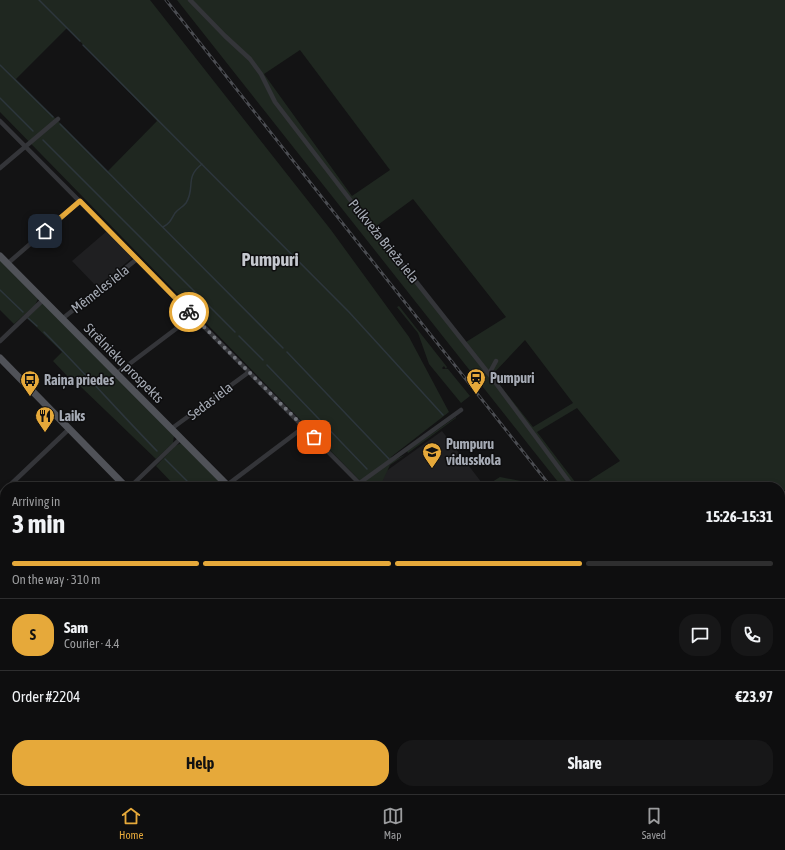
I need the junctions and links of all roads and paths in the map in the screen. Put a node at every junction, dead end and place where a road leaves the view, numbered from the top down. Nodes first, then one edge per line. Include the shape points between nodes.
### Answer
1 (190, 0) edge
2 (58, 119) dead end
3 (0, 121) edge
4 (26, 146) junction
5 (0, 168) edge
6 (80, 201) junction
7 (0, 256) edge
8 (137, 259) junction
9 (8, 264) junction
10 (43, 300) junction
11 (193, 316) junction
12 (62, 319) junction
13 (0, 340) edge
14 (0, 358) edge
15 (496, 361) dead end
16 (249, 372) junction
17 (116, 374) junction
18 (489, 374) junction
19 (461, 410) dead end
20 (304, 427) junction
21 (69, 429) junction
22 (171, 429) junction
23 (180, 438) junction
24 (13, 482) edge
25 (121, 482) edge
26 (135, 482) edge
27 (224, 482) edge
28 (233, 482) edge
29 (358, 482) edge
30 (365, 482) edge
31 (569, 482) edge

1 - 18 street, Pulkveža Brieža iela via 250,59 275,102
2 - 4 street
3 - 4 street
4 - 5 street
4 - 6 street
6 - 8 street
6 - 9 street
7 - 9 main road, Strēlnieku prospekts
8 - 11 street
8 - 12 street, Mēmeles iela
9 - 10 main road, Strēlnieku prospekts
10 - 12 main road, Strēlnieku prospekts
10 - 13 street
11 - 16 street
11 - 17 street
12 - 17 main road, Strēlnieku prospekts
14 - 21 main road
15 - 18 street
16 - 20 street
16 - 22 street, Sedas iela
17 - 22 main road, Strēlnieku prospekts
18 - 31 street, Pulkveža Brieža iela
19 - 30 street
20 - 28 street
20 - 29 street
21 - 24 street
21 - 25 main road
22 - 23 main road, Strēlnieku prospekts
23 - 26 street, Sedas iela
23 - 27 main road, Strēlnieku prospekts

